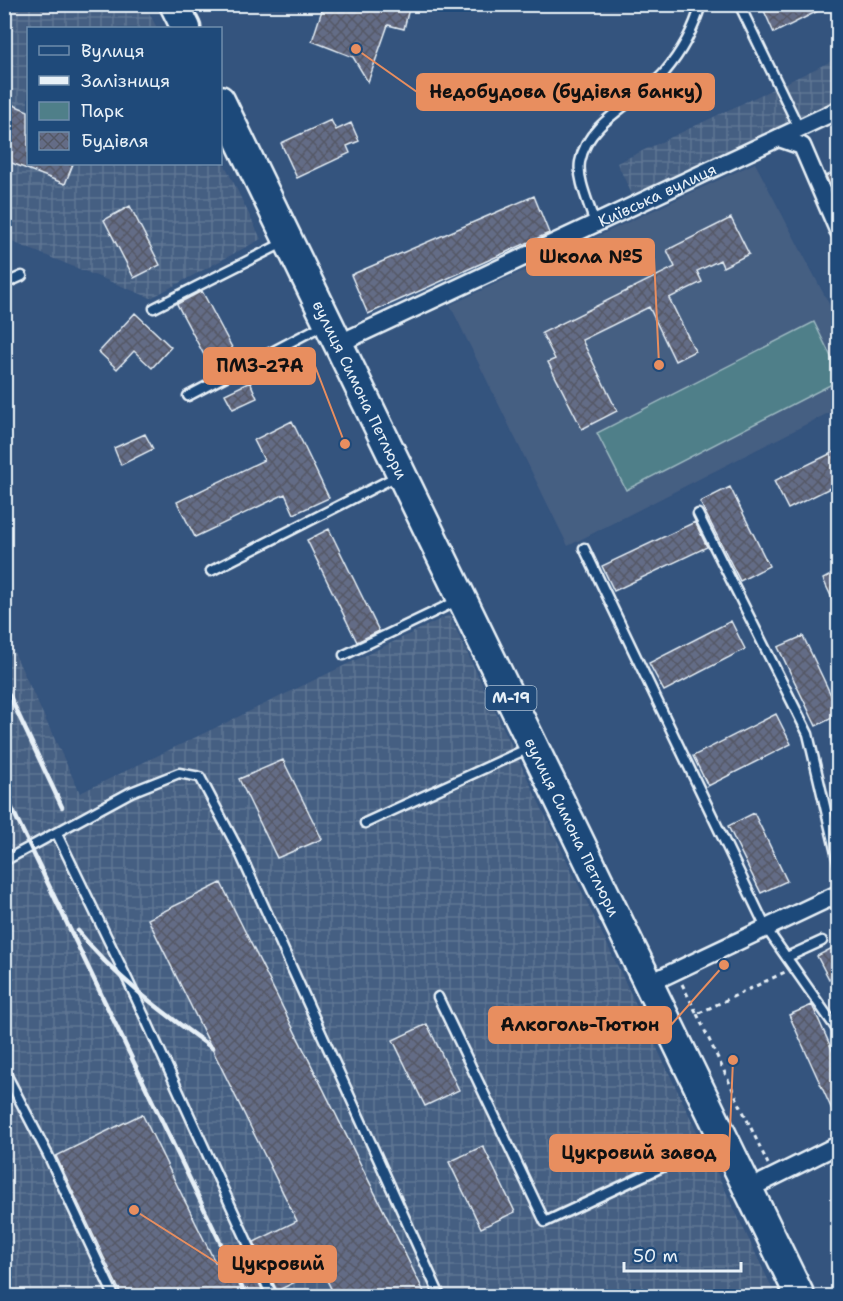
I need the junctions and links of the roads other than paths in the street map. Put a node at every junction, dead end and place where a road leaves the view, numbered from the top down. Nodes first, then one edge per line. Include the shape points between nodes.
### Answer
1 (174, 4) edge
2 (701, 4) edge
3 (739, 4) edge
4 (186, 27) edge
5 (222, 104) edge
6 (838, 110) edge
7 (799, 128) junction
8 (779, 138) junction
9 (595, 224) junction
10 (838, 230) edge
11 (288, 240) junction
12 (22, 276) dead end
13 (4, 284) edge
14 (154, 308) dead end
15 (334, 332) junction
16 (188, 396) dead end
17 (403, 473) junction
18 (698, 514) dead end
19 (584, 548) dead end
20 (211, 571) dead end
21 (463, 598) junction
22 (344, 656) dead end
23 (534, 746) junction
24 (365, 823) dead end
25 (57, 834) junction
26 (4, 861) edge
27 (838, 862) edge
28 (838, 894) edge
29 (766, 928) junction
30 (822, 941) dead end
31 (787, 957) junction
32 (648, 984) junction
33 (438, 997) dead end
34 (836, 1021) edge
35 (838, 1031) edge
36 (4, 1070) edge
37 (723, 1138) junction
38 (838, 1145) edge
39 (768, 1179) road end
40 (114, 1296) edge
41 (272, 1296) edge
42 (440, 1296) edge
43 (800, 1296) edge

1 - 4 highway
2 - 9 lane via 696,24 664,73 613,115 585,147 580,170
3 - 7 lane
5 - 11 highway, вулиця Симона Петлюри / М-19
6 - 7 street, Київська вулиця
7 - 8 street, Київська вулиця
8 - 9 street, Київська вулиця
8 - 10 street via 802,146
9 - 15 street, Київська вулиця
11 - 14 lane
11 - 15 highway, вулиця Симона Петлюри / М-19
12 - 13 lane
15 - 16 lane
15 - 17 highway, вулиця Симона Петлюри / М-19
17 - 20 lane
17 - 21 highway, вулиця Симона Петлюри / М-19
18 - 27 lane via 808,734
19 - 29 lane
21 - 22 lane
21 - 23 highway, вулиця Симона Петлюри / М-19
23 - 24 lane
23 - 32 highway, вулиця Симона Петлюри / М-19
25 - 26 lane
25 - 41 lane
25 - 42 lane via 131,792 179,773 200,777 239,851
28 - 29 street
29 - 31 lane
29 - 32 street
30 - 31 lane
31 - 34 lane
32 - 37 highway, вулиця Симона Петлюри / М-19
33 - 37 lane via 545,1222
34 - 35 lane
36 - 40 lane
37 - 43 highway, вулиця Симона Петлюри / М-19
38 - 39 street

